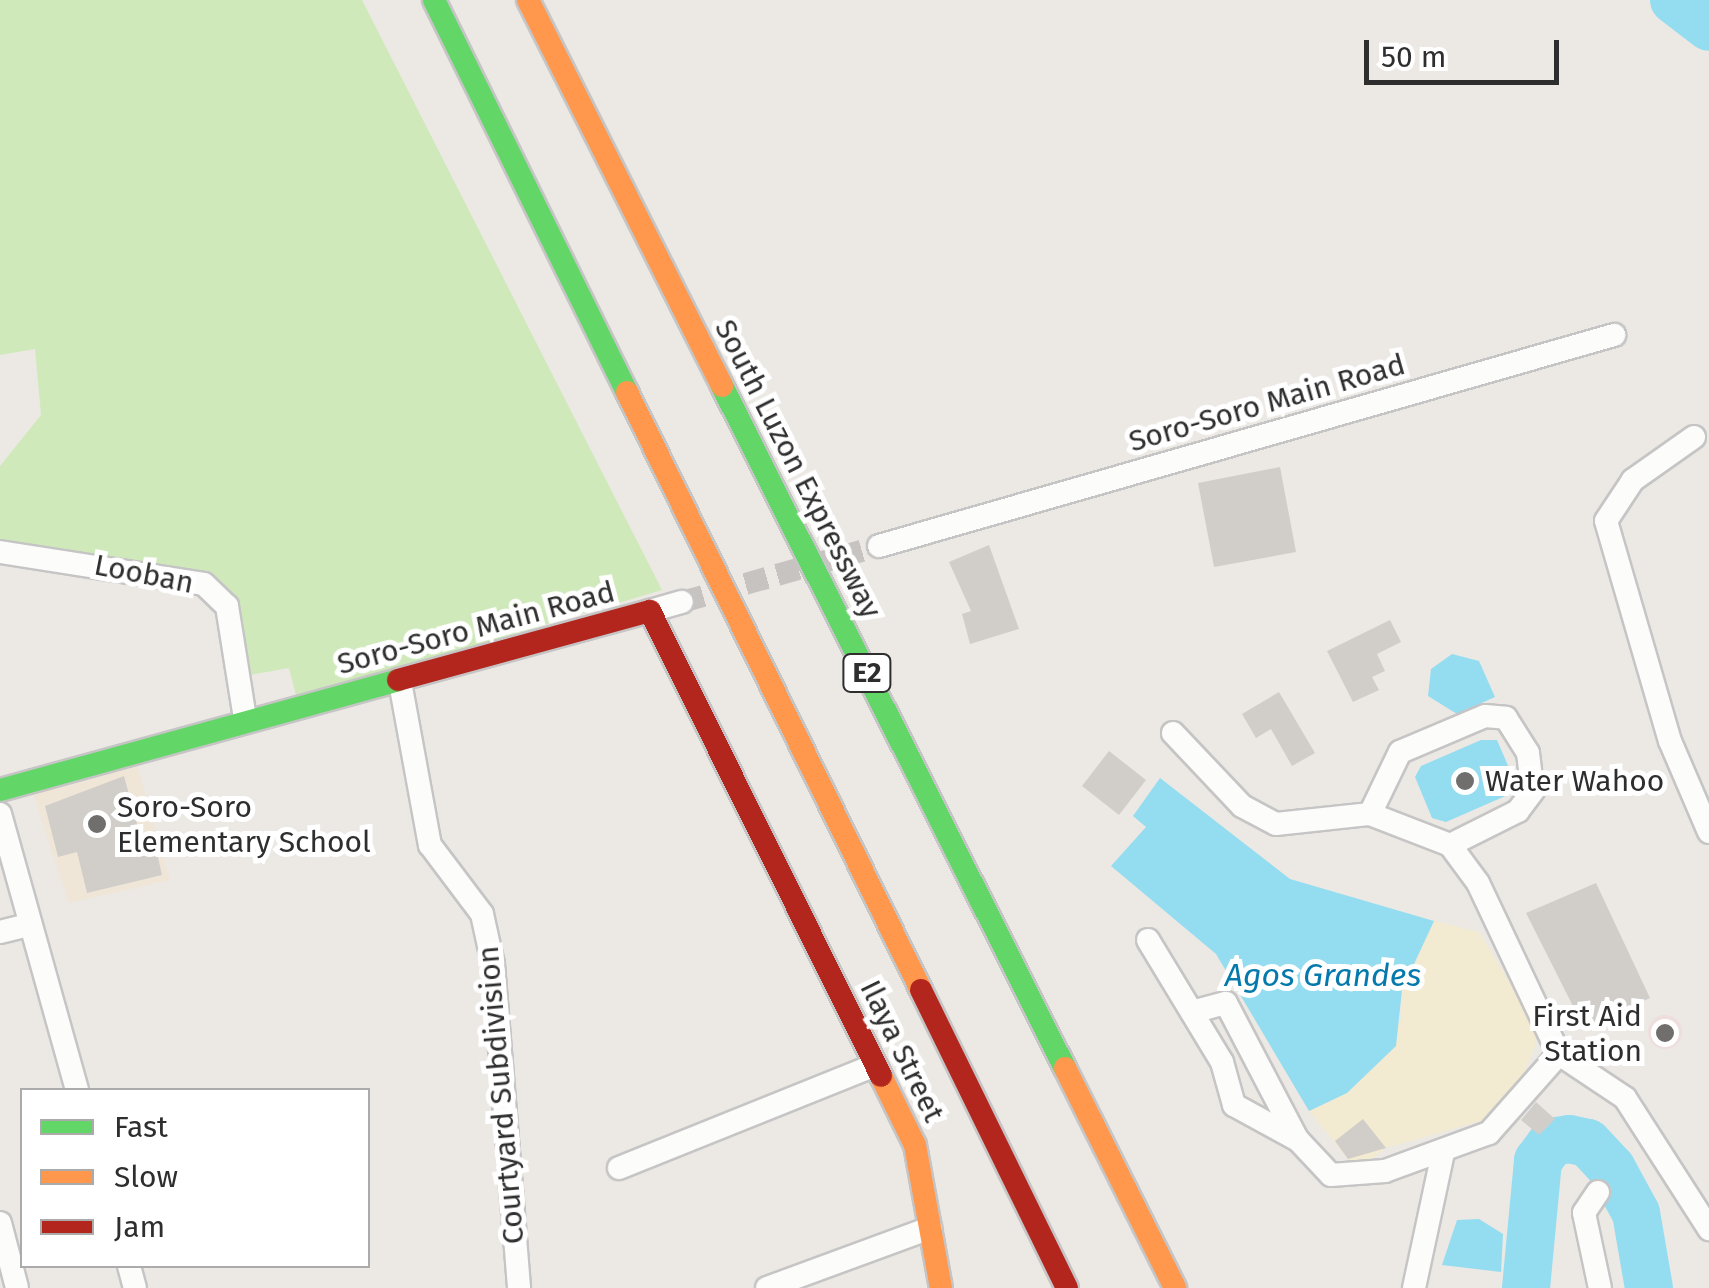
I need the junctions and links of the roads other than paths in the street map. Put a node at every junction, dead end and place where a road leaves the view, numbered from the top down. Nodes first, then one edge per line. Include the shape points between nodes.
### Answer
1 (434, 0) edge
2 (528, 0) edge
3 (1614, 336) dead end
4 (1694, 437) dead end
5 (879, 546) tunnel mouth
6 (0, 552) edge
7 (682, 602) tunnel mouth
8 (650, 611) junction
9 (400, 682) junction
10 (244, 718) junction
11 (1173, 733) dead end
12 (0, 790) edge
13 (0, 814) edge
14 (1370, 814) junction
15 (1709, 832) edge
16 (1450, 846) junction
17 (798, 906) joint
18 (28, 926) junction
19 (0, 932) edge
20 (1148, 940) dead end
21 (1192, 1012) junction
22 (1559, 1054) junction
23 (875, 1065) junction
24 (76, 1088) edge
25 (1298, 1140) junction
26 (1443, 1153) junction
27 (619, 1168) dead end
28 (1598, 1192) dead end
29 (0, 1224) edge
30 (930, 1228) junction
31 (1709, 1229) edge
32 (16, 1288) edge
33 (519, 1288) edge
34 (767, 1288) edge
35 (941, 1288) edge
36 (1067, 1288) edge
37 (1174, 1288) edge
38 (1414, 1288) edge
39 (1600, 1288) edge

1 - 36 main road
2 - 37 main road, South Luzon Expressway / E2
3 - 5 street, Soro-Soro Main Road
4 - 15 street via 1633,480 1606,521 1670,742
6 - 10 street, Looban via 204,584 227,606
7 - 8 street
8 - 9 main road, Soro-Soro Main Road
8 - 17 main road, Soro-Soro Main Road
9 - 10 main road, Soro-Soro Main Road
9 - 33 street, Courtyard Subdivision via 430,844 482,914 494,964
10 - 12 main road, Soro-Soro Main Road
11 - 14 street via 1242,806 1276,824
13 - 18 street
14 - 16 street
14 - 16 street via 1400,752 1485,716 1506,718 1528,753 1533,791 1518,811
16 - 22 street via 1478,882
17 - 23 main road, Ilaya Street
18 - 19 street
18 - 24 street
20 - 21 street
21 - 25 street via 1234,1105
21 - 25 street via 1226,1003
22 - 26 street via 1488,1134
22 - 31 street via 1625,1098
23 - 27 street
23 - 30 main road, Ilaya Street via 915,1145
25 - 26 street via 1331,1175 1349,1178
26 - 38 street
28 - 39 street via 1584,1213
29 - 32 street
30 - 34 street
30 - 35 main road, Ilaya Street

